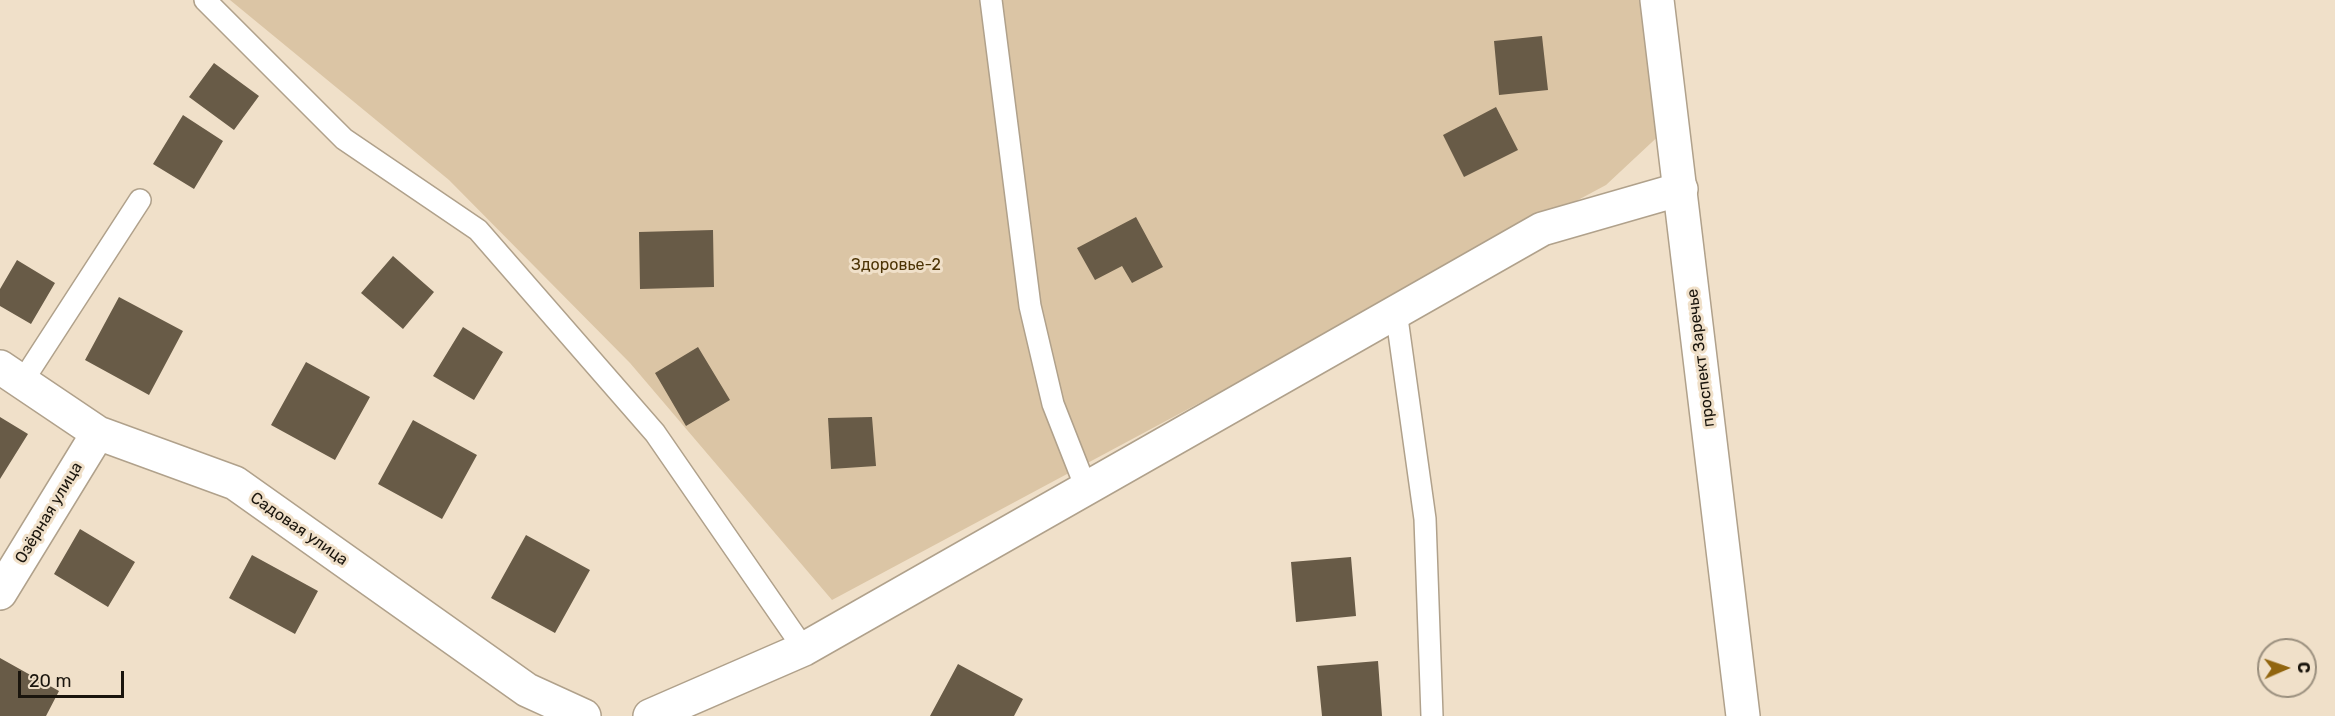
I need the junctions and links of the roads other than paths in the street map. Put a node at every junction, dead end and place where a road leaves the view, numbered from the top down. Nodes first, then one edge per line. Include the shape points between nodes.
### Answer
1 (205, 0) edge
2 (991, 0) edge
3 (1658, 0) edge
4 (1681, 189) junction
5 (140, 200) dead end
6 (1396, 311) junction
7 (11, 374) edge
8 (98, 433) junction
9 (1086, 488) junction
10 (0, 593) edge
11 (804, 649) junction
12 (584, 716) edge
13 (650, 716) edge
14 (1432, 716) edge
15 (1743, 716) edge

1 - 11 lane via 344,139 478,230 655,434
2 - 9 lane via 1030,306 1053,404
3 - 4 street, проспект Заречье
4 - 6 street via 1542,229
4 - 15 street, проспект Заречье
5 - 7 lane
6 - 9 street
6 - 14 lane via 1425,519
7 - 8 street, Садовая улица
8 - 10 street, Озёрная улица
8 - 12 street, Садовая улица via 235,483 527,690
9 - 11 street
11 - 13 street

